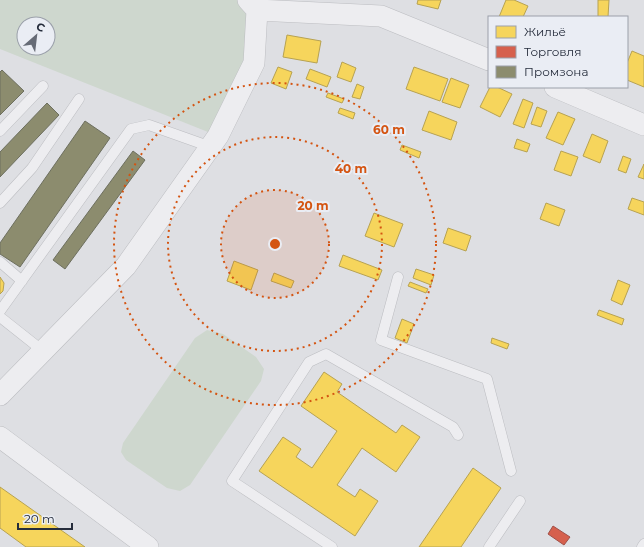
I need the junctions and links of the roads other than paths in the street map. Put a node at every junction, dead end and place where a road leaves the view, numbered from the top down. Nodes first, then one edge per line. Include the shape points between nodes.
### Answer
1 (253, 5) edge
2 (488, 60) edge
3 (43, 86) dead end
4 (557, 88) edge
5 (79, 99) dead end
6 (644, 125) edge
7 (0, 131) edge
8 (211, 147) junction
9 (0, 204) edge
10 (0, 262) edge
11 (398, 277) dead end
12 (22, 281) junction
13 (0, 311) edge
14 (0, 317) edge
15 (43, 352) junction
16 (0, 395) edge
17 (458, 435) dead end
18 (0, 437) edge
19 (511, 471) dead end
20 (520, 501) dead end
21 (644, 544) edge
22 (493, 546) edge
23 (148, 547) edge
24 (332, 547) edge
25 (642, 547) edge

1 - 2 street via 381,16
1 - 8 street via 254,63
3 - 7 lane
4 - 6 street
5 - 9 lane via 32,168
8 - 12 lane via 149,125 131,129
8 - 15 street via 126,266
10 - 12 lane
11 - 19 lane via 381,340 487,379
12 - 13 lane
14 - 15 lane
15 - 16 street
17 - 24 lane via 452,427 326,354 309,362 232,481
18 - 23 street
20 - 22 lane
21 - 25 lane

